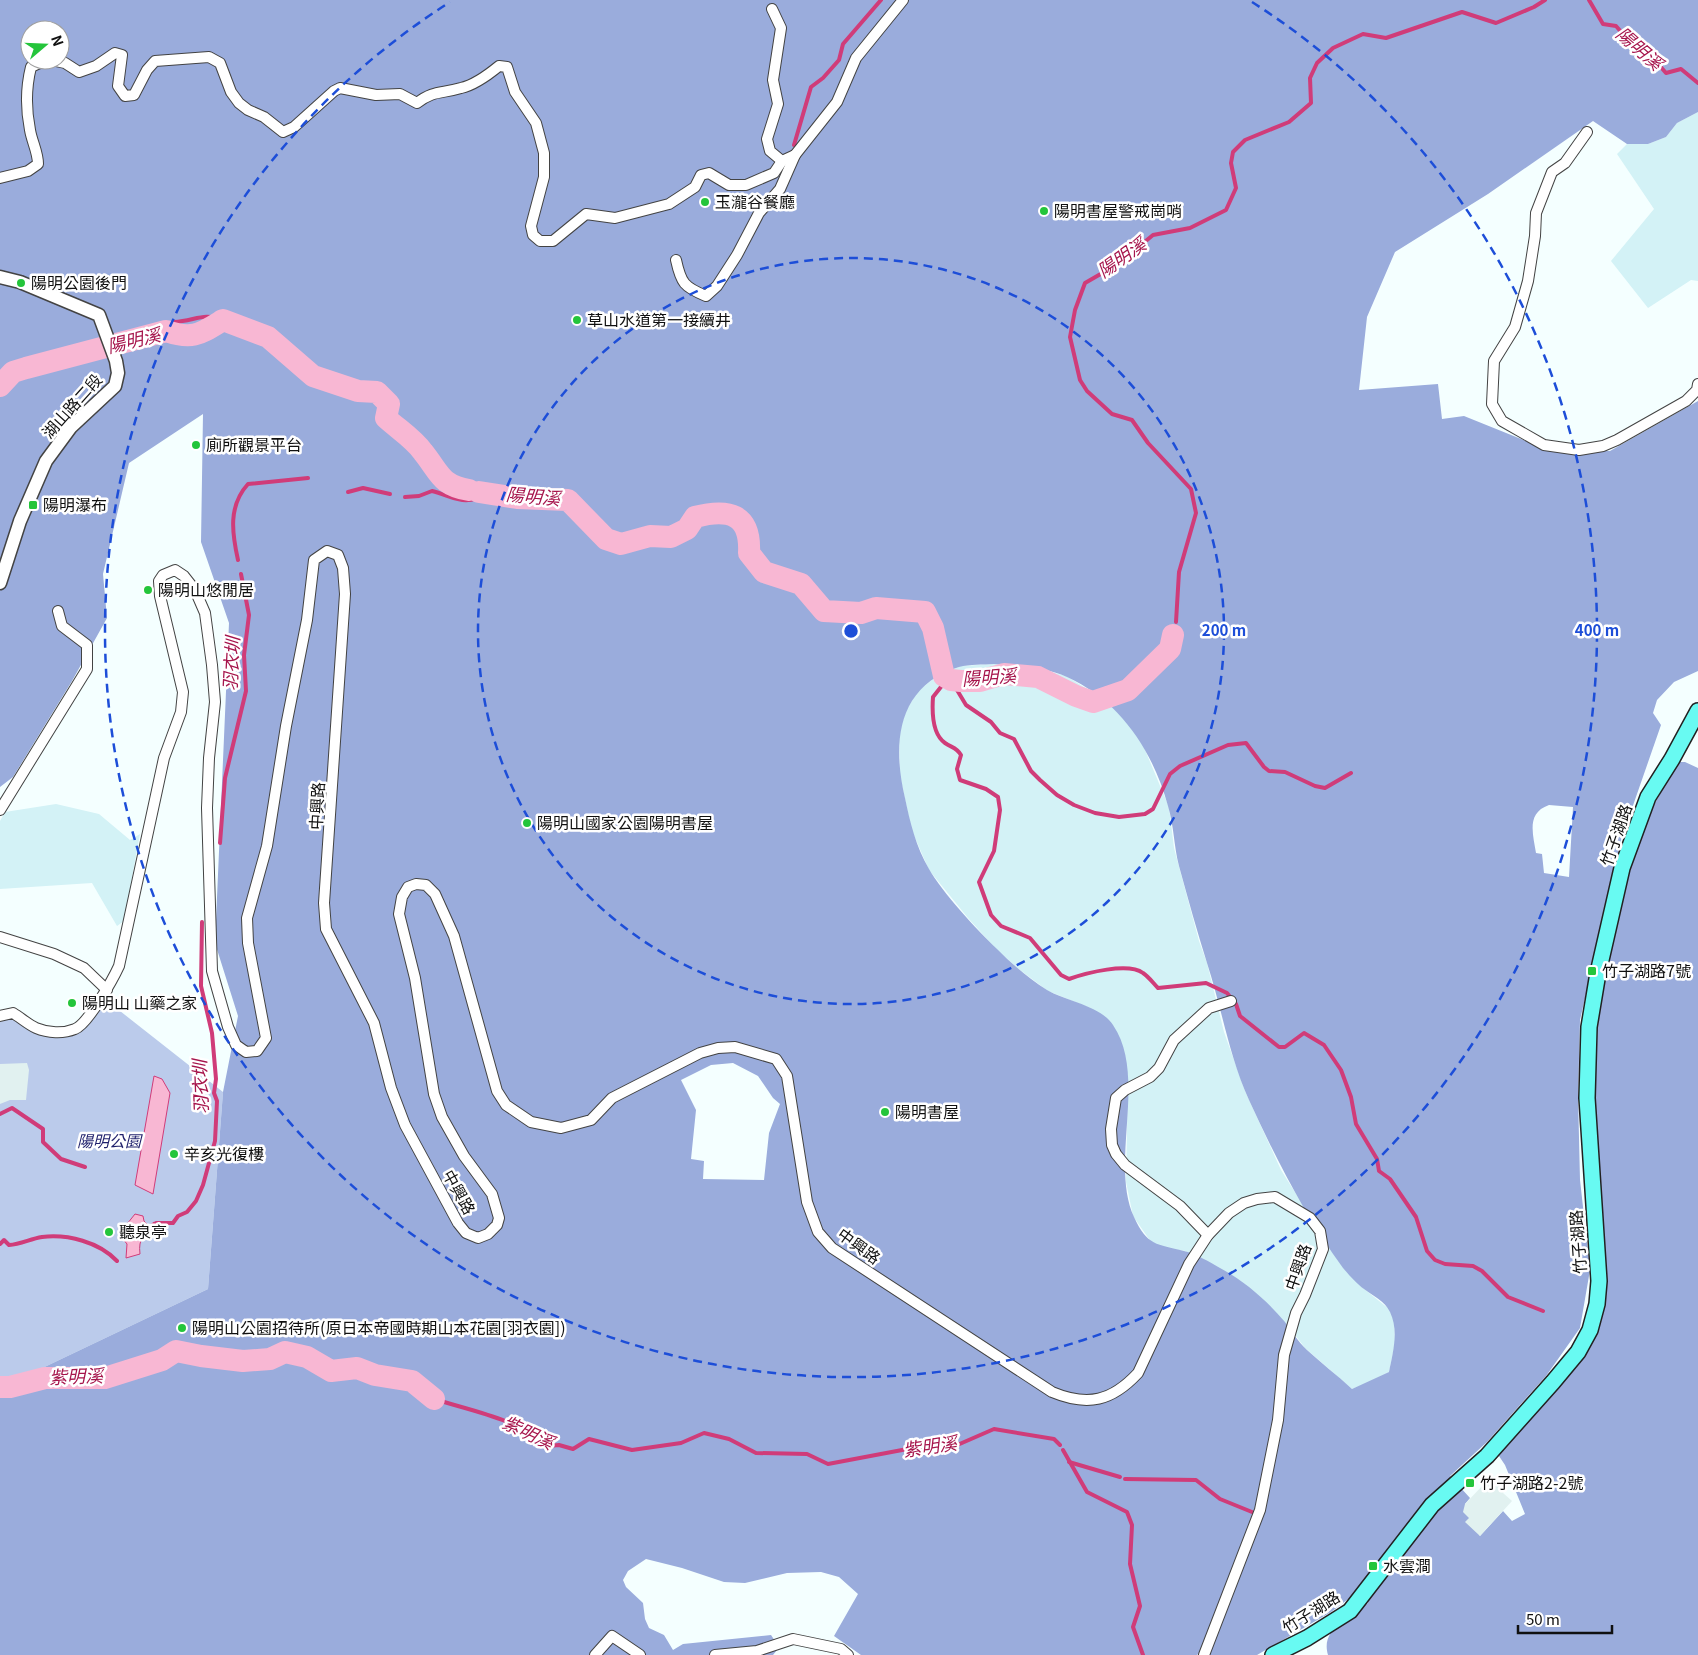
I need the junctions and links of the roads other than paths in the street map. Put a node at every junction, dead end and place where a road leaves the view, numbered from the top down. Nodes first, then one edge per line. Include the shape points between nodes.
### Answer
1 (903, 0) edge
2 (772, 9) dead end
3 (70, 66) edge
4 (30, 70) edge
5 (1587, 132) dead end
6 (796, 155) junction
7 (782, 162) junction
8 (0, 178) edge
9 (676, 260) dead end
10 (0, 277) edge
11 (1698, 384) edge
12 (0, 583) edge
13 (58, 611) dead end
14 (1698, 711) edge
15 (0, 810) edge
16 (0, 937) edge
17 (107, 990) junction
18 (1231, 1001) dead end
19 (0, 1016) edge
20 (1208, 1235) junction
21 (595, 1655) edge
22 (640, 1655) edge
23 (715, 1655) edge
24 (848, 1655) edge
25 (1204, 1655) edge
26 (1273, 1655) edge

1 - 6 street via 856,58 837,102
2 - 7 street via 781,28 773,80 778,104 767,139 770,151
3 - 7 street via 79,72 116,53 122,55 118,86 125,96 130,97 156,61 210,57 220,63 239,103 283,132 294,127 340,88 376,95 400,94 417,103 428,94 462,88 499,66 507,67 515,92 536,123 544,153 544,177 531,226 533,235 540,241 553,241 586,214 615,218 669,204 695,187 701,175 710,173 729,185 746,185 774,173
4 - 8 street via 27,85 30,130 38,164 28,171
5 - 11 street via 1564,163 1552,172 1536,214 1528,281 1515,327 1494,361 1492,404 1502,422 1544,445 1579,450 1617,440 1686,401 1697,390
6 - 7 street
6 - 9 street via 780,188 759,213 717,286 706,296 688,288 680,277
10 - 12 street, 湖山路二段 via 99,315 118,372 115,386 71,427 46,461 20,521
13 - 15 street via 62,626 87,645 87,669
14 - 26 main road, 竹子湖路 via 1648,797 1622,868 1589,1027 1587,1098 1598,1281 1597,1304 1590,1330 1578,1352 1493,1448 1432,1505 1350,1611
16 - 17 street via 54,954 84,968
17 - 19 street, 中興路 via 77,1028 49,1031 35,1028 13,1013
17 - 20 street, 中興路 via 119,966 164,758 181,712 183,692 159,581 163,574 175,570 196,590 205,613 212,665 215,702 207,808 212,971 236,1045 246,1052 257,1051 266,1038 248,943 247,918 267,846 307,620 314,560 327,551 338,556 343,568 345,594 324,903 326,929 374,1023 391,1088 405,1125 466,1234 478,1238 488,1234 499,1218 492,1194 464,1156 442,1117 434,1094 416,978 399,914 402,897 408,887 416,884 426,885 435,894 454,936 497,1091 506,1105 531,1122 562,1128 590,1120 612,1098 700,1053 718,1048 745,1048 776,1058 787,1076 807,1202 818,1232 832,1248 1052,1392 1067,1398 1094,1400 1107,1398 1125,1387 1138,1373 1189,1264
18 - 20 street via 1209,1008 1174,1040 1159,1068 1150,1077 1116,1098 1111,1130 1112,1145 1125,1165 1180,1206
20 - 25 street, 中興路 via 1229,1212 1244,1203 1275,1197 1310,1218 1320,1231 1323,1249 1296,1313 1284,1355 1278,1420 1260,1510
21 - 22 street via 612,1636
23 - 24 street via 757,1650 794,1638 840,1649

